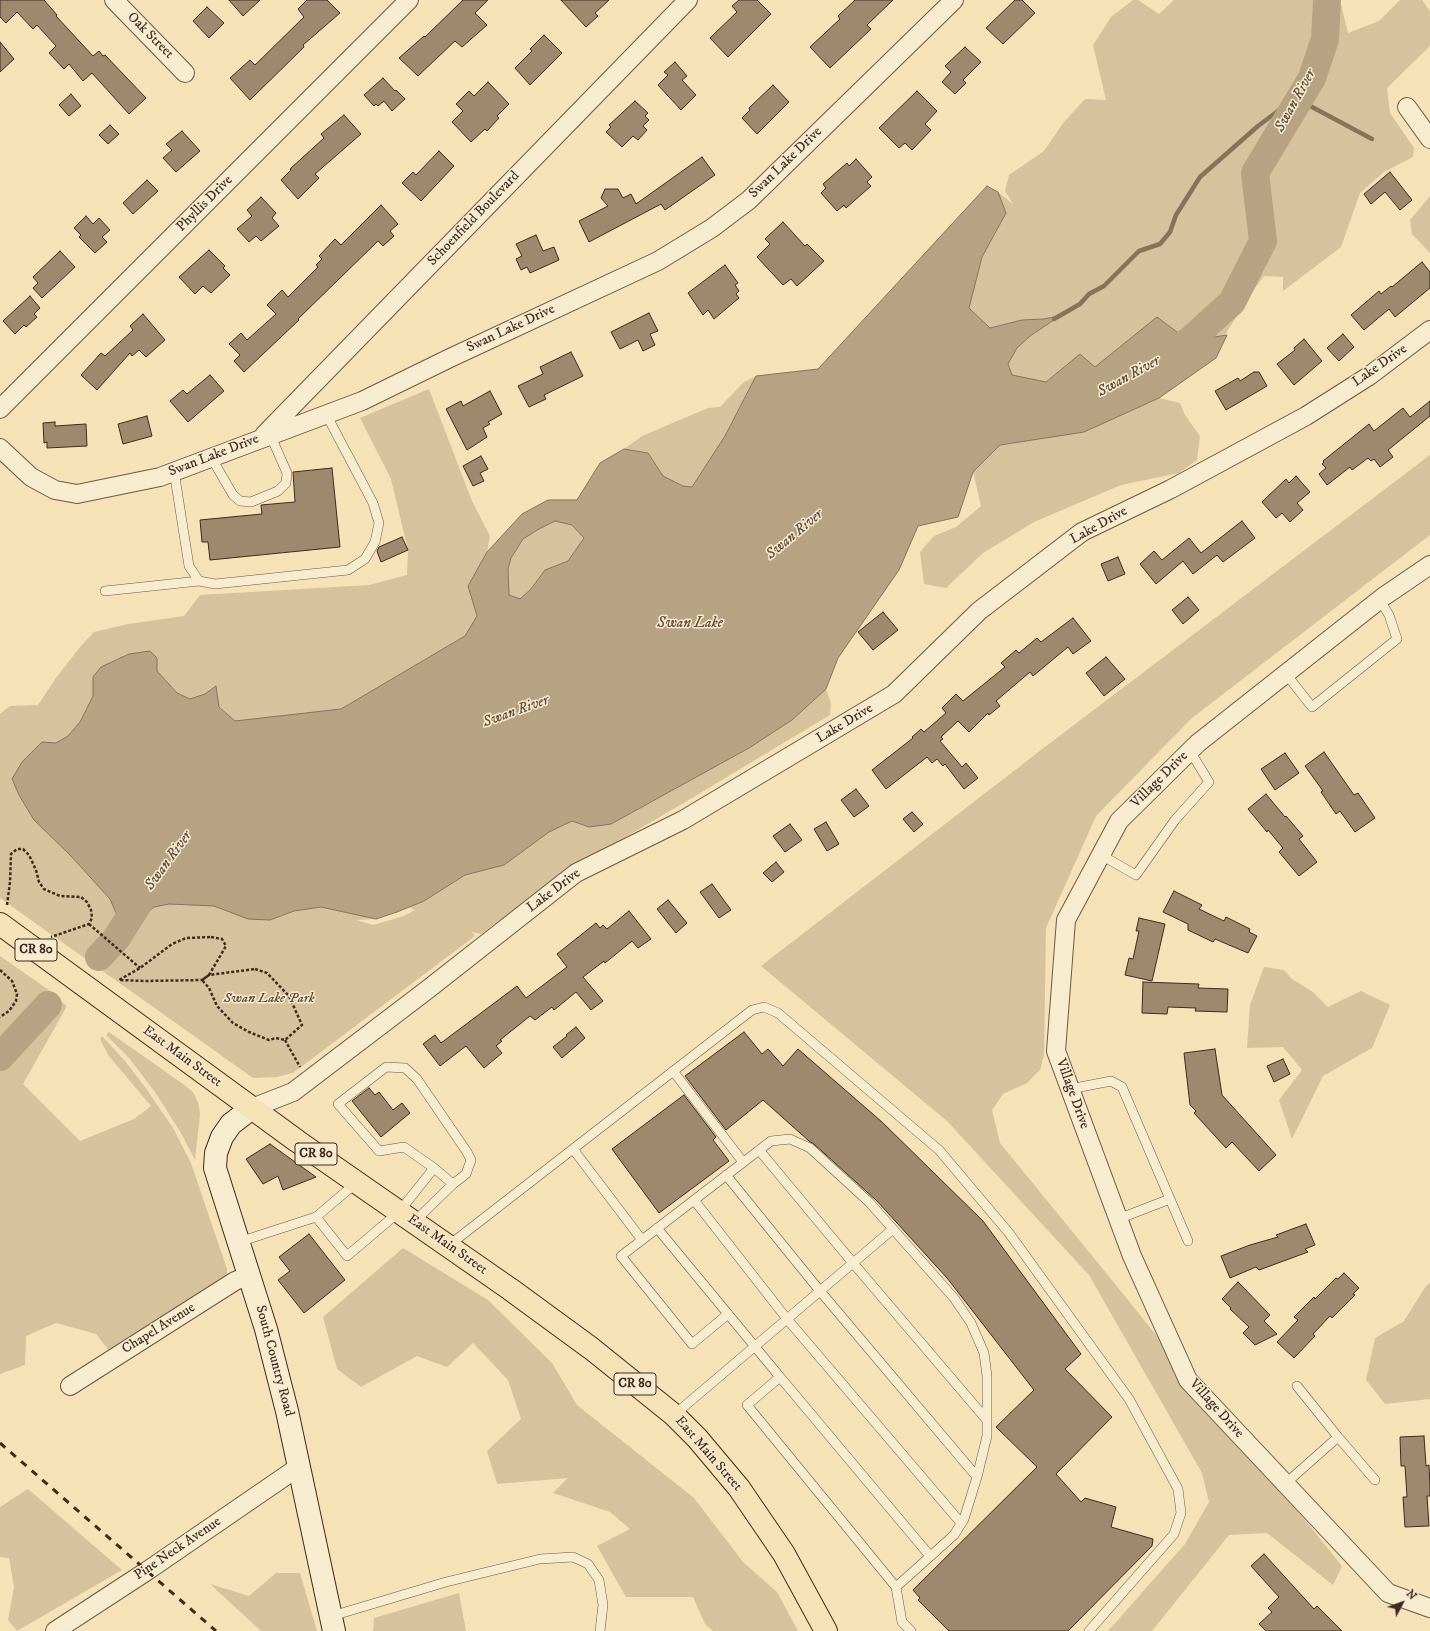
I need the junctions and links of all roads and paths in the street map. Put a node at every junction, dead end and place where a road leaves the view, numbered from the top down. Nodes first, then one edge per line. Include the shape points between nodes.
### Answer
1 (114, 0) edge
2 (409, 0) edge
3 (688, 0) edge
4 (954, 0) edge
5 (185, 73) dead end
6 (1406, 107) dead end
7 (1430, 139) edge
8 (1430, 330) edge
9 (0, 408) edge
10 (326, 414) junction
11 (266, 435) junction
12 (0, 448) edge
13 (211, 457) junction
14 (174, 471) junction
15 (1430, 565) edge
16 (199, 581) junction
17 (105, 591) dead end
18 (1380, 600) junction
19 (1286, 674) junction
20 (1190, 751) junction
21 (1101, 855) junction
22 (3, 914) edge
23 (89, 924) junction
24 (52, 937) dead end
25 (140, 968) junction
26 (0, 970) edge
27 (209, 975) junction
28 (202, 980) junction
29 (0, 1017) edge
30 (285, 1040) junction
31 (673, 1071) junction
32 (309, 1080) junction
33 (1070, 1089) junction
34 (252, 1108) junction
35 (573, 1149) junction
36 (759, 1150) junction
37 (743, 1162) junction
38 (434, 1168) junction
39 (726, 1176) junction
40 (357, 1182) junction
41 (453, 1184) junction
42 (1170, 1199) junction
43 (694, 1200) junction
44 (316, 1217) junction
45 (407, 1217) junction
46 (1118, 1219) junction
47 (657, 1228) junction
48 (893, 1229) junction
49 (642, 1240) junction
50 (1188, 1241) dead end
51 (239, 1242) junction
52 (448, 1246) junction
53 (853, 1263) junction
54 (250, 1275) junction
55 (820, 1291) junction
56 (728, 1314) junction
57 (787, 1319) junction
58 (755, 1346) junction
59 (780, 1377) junction
60 (70, 1386) dead end
61 (1297, 1386) dead end
62 (674, 1415) junction
63 (986, 1419) junction
64 (1338, 1437) junction
65 (300, 1466) junction
66 (977, 1478) junction
67 (1375, 1480) dead end
68 (1285, 1484) junction
69 (961, 1524) junction
70 (930, 1556) junction
71 (896, 1587) junction
72 (1430, 1608) edge
73 (333, 1624) edge
74 (903, 1627) edge
75 (65, 1629) edge
76 (600, 1631) edge
77 (826, 1631) edge
78 (911, 1631) edge
79 (1089, 1631) edge

1 - 5 street, Oak Street
2 - 9 street, Phyllis Drive
3 - 11 street, Schoenfield Boulevard
4 - 10 street, Swan Lake Drive via 749,200 712,228 658,261 362,400
6 - 7 street
8 - 32 street, Lake Drive via 1368,376 1306,416 1171,489 1082,532 979,611 894,694 683,820 576,873
10 - 11 street, Swan Lake Drive
10 - 16 lane via 373,503 379,523 375,542 365,559 348,570 327,573 215,584
11 - 13 street, Swan Lake Drive
11 - 13 lane via 287,473 286,484 278,491 251,502 240,501 233,495
12 - 14 street, Swan Lake Drive via 31,477 55,490 77,494 160,477
13 - 14 street, Swan Lake Drive
14 - 16 lane via 189,566
15 - 18 street, Village Drive
16 - 17 lane
18 - 19 street, Village Drive
18 - 19 lane via 1389,615 1397,639 1312,707
19 - 20 street, Village Drive
20 - 21 street, Village Drive via 1119,821
20 - 21 lane via 1209,782 1175,820 1136,875
21 - 33 street, Village Drive via 1066,920 1056,1051
22 - 23 path via 10,882 11,854 17,849 23,849 29,855 44,889 60,896 81,897 87,902 92,918
22 - 34 main road, East Main Street / CR 80
23 - 24 path
23 - 25 path
25 - 27 path via 172,944 186,938 222,939 226,946
25 - 28 path via 119,980
26 - 29 path via 12,981 17,994 16,1001 9,1011
27 - 28 path
27 - 30 path via 255,969 267,972 289,996 302,1025
28 - 30 path via 209,988 217,1006 233,1023 269,1040
30 - 32 path
31 - 35 lane
31 - 37 lane
31 - 79 lane via 752,1010 764,1007 778,1013 939,1150 1009,1232 1128,1399 1178,1489 1181,1513 1174,1534
32 - 34 street, Lake Drive via 293,1092
33 - 42 lane via 1111,1081 1122,1087
33 - 46 street, Village Drive
34 - 40 main road, East Main Street / CR 80
34 - 51 main road, South Country Road via 228,1128 218,1144 214,1160
35 - 49 lane
35 - 52 lane
36 - 37 lane
36 - 48 lane via 772,1141 790,1139 810,1148 869,1202
36 - 53 lane
37 - 39 lane
38 - 41 lane
38 - 41 lane via 404,1147 379,1151 338,1104 386,1068 405,1068 417,1079 471,1160 466,1174
38 - 45 lane
39 - 43 lane
39 - 55 lane
40 - 44 lane
40 - 45 main road, East Main Street / CR 80
41 - 45 lane
42 - 46 lane
42 - 50 lane
43 - 47 lane
43 - 57 lane
44 - 45 lane via 348,1256
44 - 51 lane
45 - 52 main road, East Main Street / CR 80
46 - 68 street, Village Drive via 1188,1380
47 - 49 lane
47 - 56 lane
48 - 53 lane
48 - 63 lane via 954,1298 971,1323 984,1354
49 - 56 lane via 621,1256 692,1344
51 - 54 main road, South Country Road
52 - 62 main road, East Main Street / CR 80 via 592,1349
53 - 55 lane
53 - 63 lane
54 - 60 street, Chapel Avenue via 235,1281
54 - 65 main road, South Country Road via 276,1366
55 - 57 lane
55 - 66 lane
56 - 58 lane
57 - 58 lane
57 - 69 lane
58 - 59 lane
58 - 62 lane
59 - 70 lane
59 - 71 lane via 746,1405
61 - 64 lane
62 - 77 main road, East Main Street / CR 80 via 739,1488 784,1554
63 - 66 lane via 986,1436
64 - 67 lane
64 - 68 lane
65 - 73 main road, South Country Road
65 - 75 street, Pine Neck Avenue
66 - 69 lane
68 - 72 street, Village Drive via 1388,1593
69 - 70 lane via 954,1535
70 - 71 lane
71 - 74 lane
73 - 76 lane via 446,1582 540,1559 573,1557 588,1564 599,1580 603,1605
74 - 78 lane

